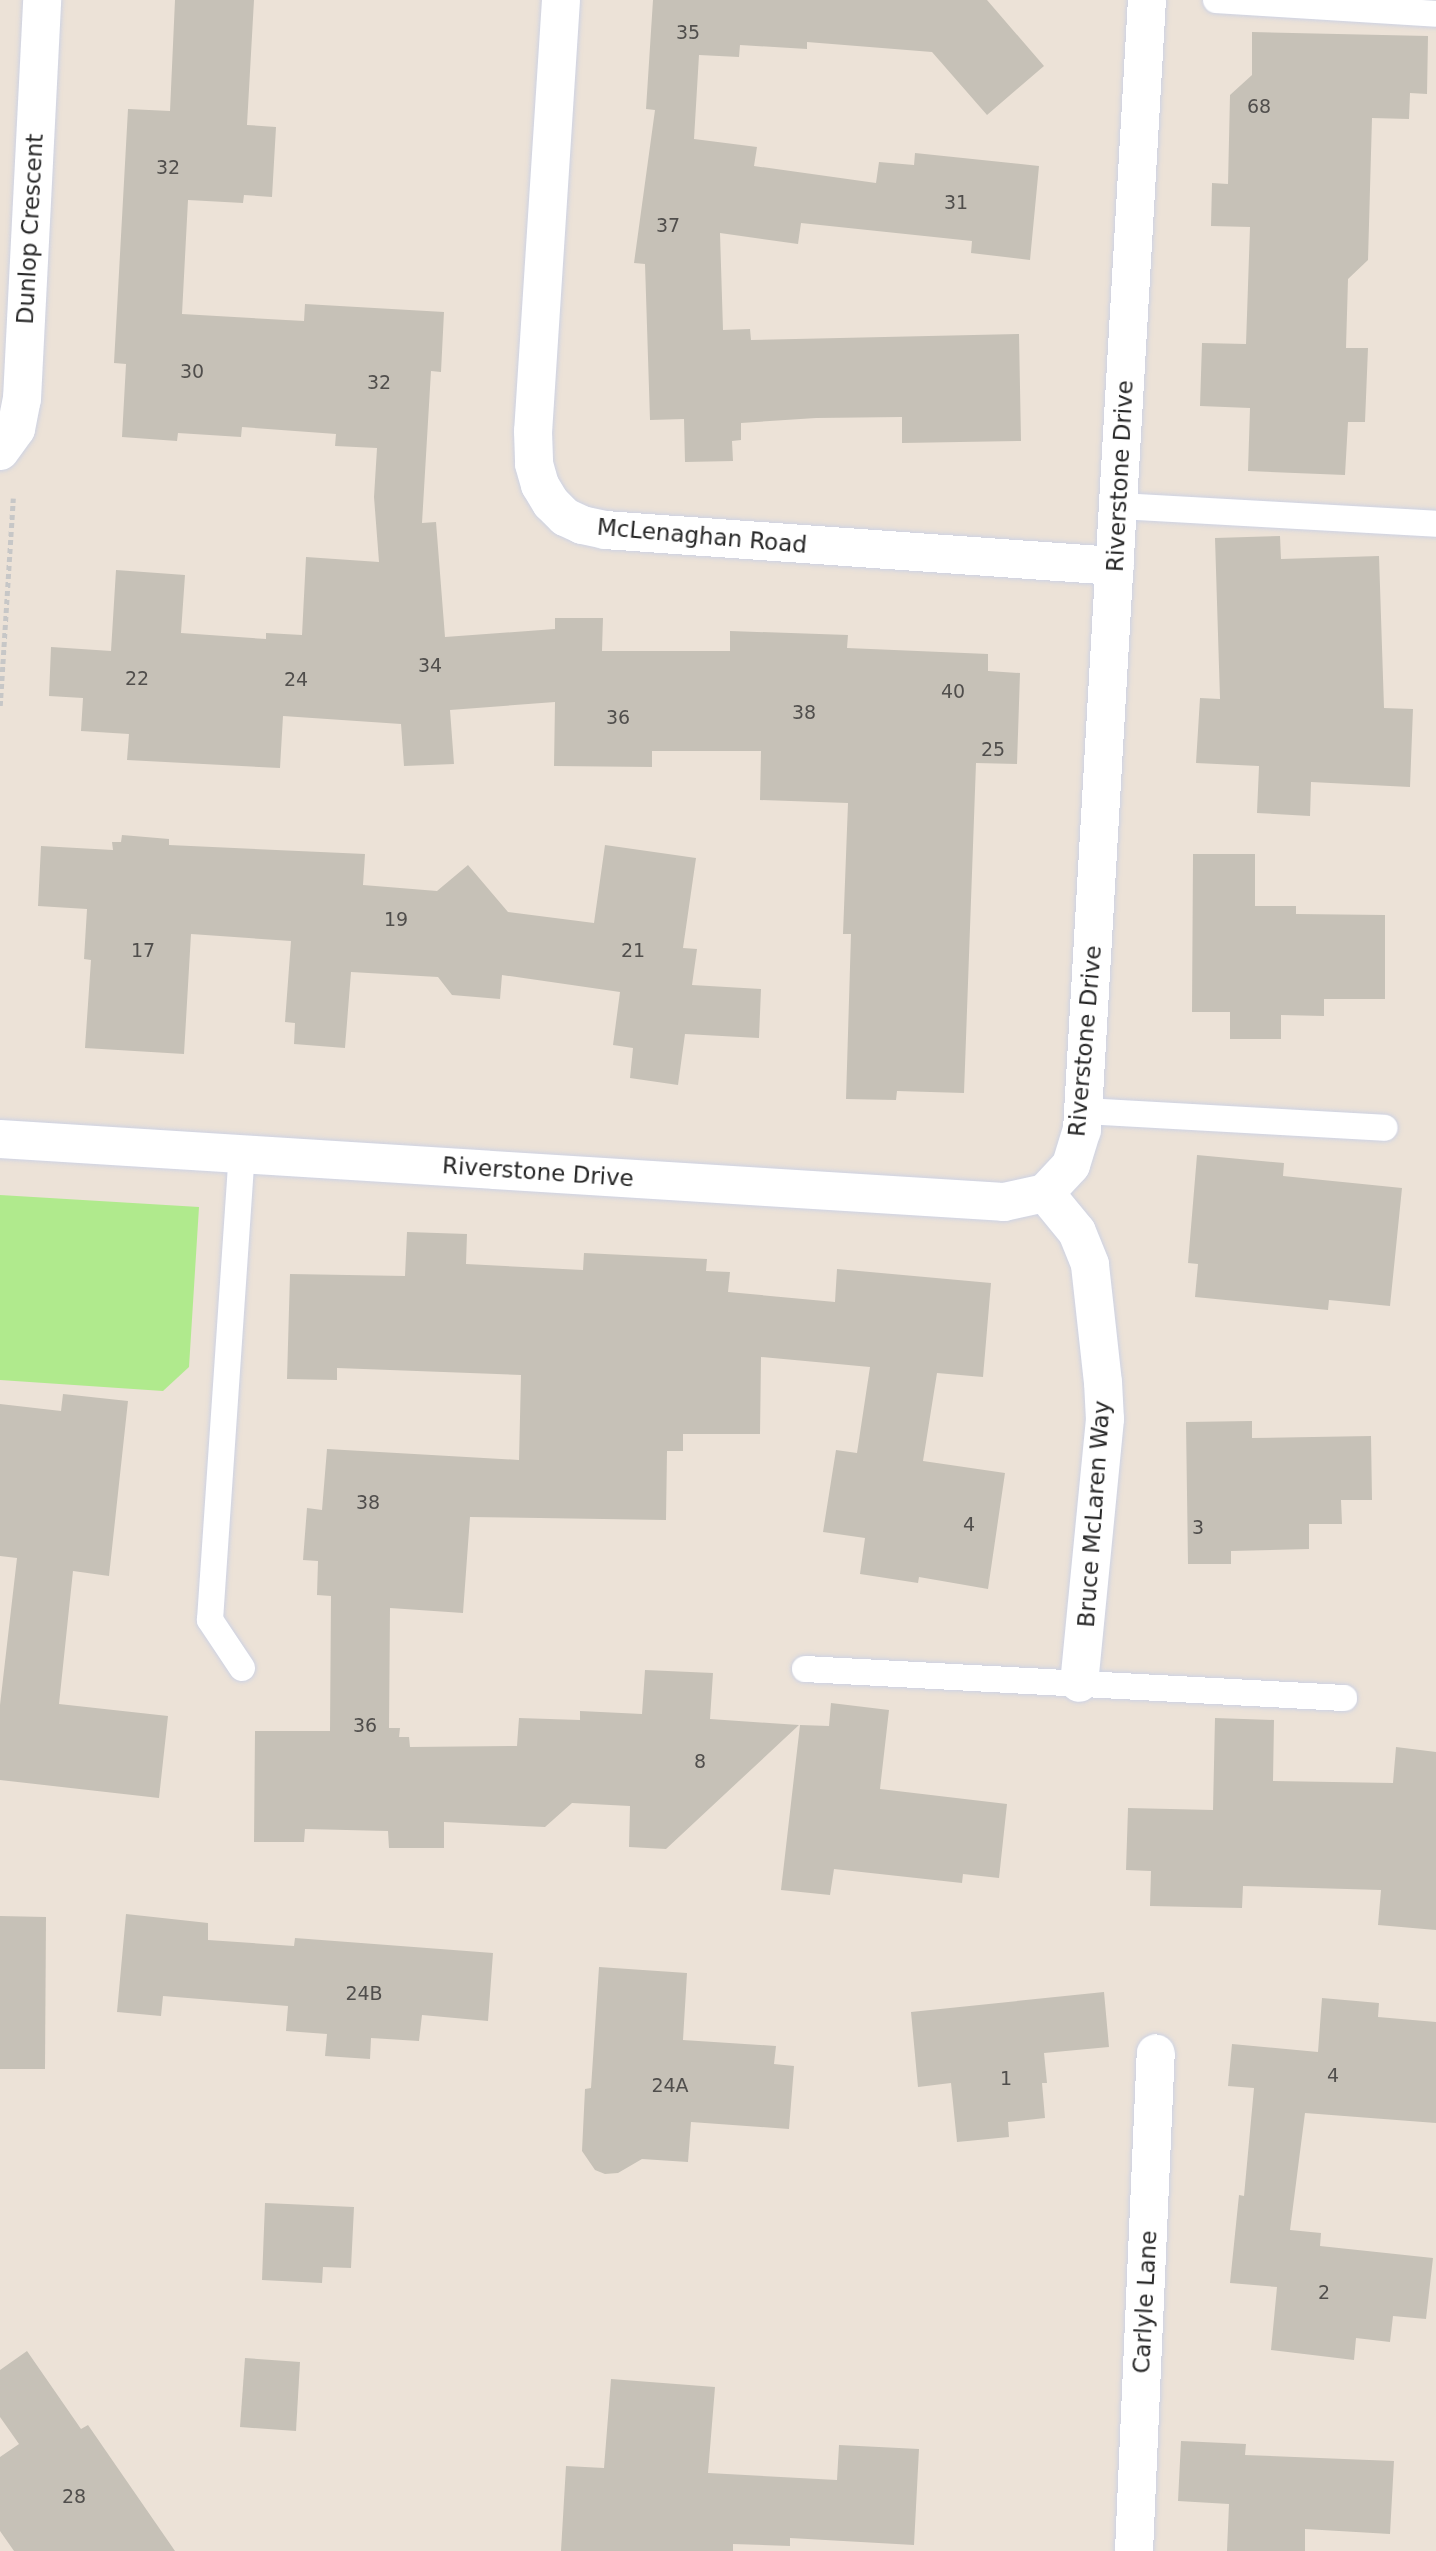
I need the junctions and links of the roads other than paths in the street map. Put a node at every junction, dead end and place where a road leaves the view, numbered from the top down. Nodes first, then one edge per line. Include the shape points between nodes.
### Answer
1 (42, 0) edge
2 (561, 0) edge
3 (1147, 0) edge
4 (1216, 0) edge
5 (1436, 14) edge
6 (0, 452) edge
7 (1119, 506) junction
8 (1436, 524) edge
9 (1115, 566) junction
10 (1084, 1111) junction
11 (1385, 1128) dead end
12 (0, 1139) edge
13 (242, 1153) junction
14 (1045, 1193) junction
15 (242, 1668) dead end
16 (805, 1669) dead end
17 (1079, 1683) junction
18 (1344, 1698) dead end
19 (1156, 2053) dead end
20 (1133, 2551) edge

1 - 6 street, Dunlop Crescent via 22,400 16,429
2 - 9 street, McLenaghan Road via 533,431 534,464 551,503 573,521 605,530
3 - 7 street, Riverstone Drive
4 - 5 lane
7 - 8 lane
7 - 9 street, Riverstone Drive
9 - 10 street, Riverstone Drive
10 - 11 lane
10 - 14 street, Riverstone Drive via 1071,1165
12 - 13 street, Riverstone Drive
13 - 14 street, Riverstone Drive via 1004,1202
13 - 15 lane via 210,1620
14 - 17 street, Bruce McLaren Way via 1077,1232 1090,1265 1103,1382 1105,1419
16 - 17 lane
17 - 18 lane
19 - 20 street, Carlyle Lane

